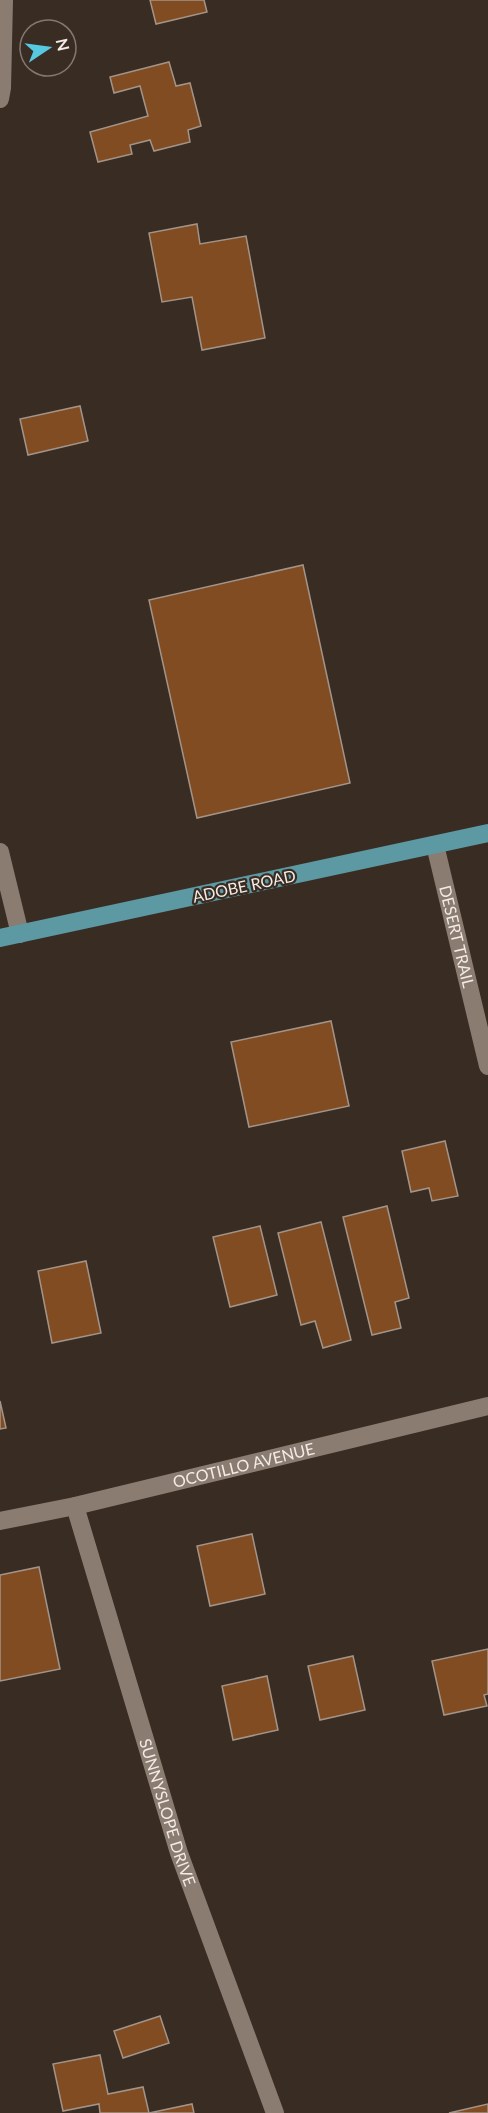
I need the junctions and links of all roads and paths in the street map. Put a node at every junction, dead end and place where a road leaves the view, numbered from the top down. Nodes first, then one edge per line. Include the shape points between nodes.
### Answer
1 (4, 0) edge
2 (0, 99) edge
3 (488, 833) edge
4 (435, 844) junction
5 (0, 852) edge
6 (20, 934) junction
7 (0, 938) edge
8 (488, 1066) edge
9 (488, 1406) edge
10 (75, 1506) junction
11 (0, 1521) edge
12 (275, 2113) edge

1 - 2 street
3 - 4 main road, ADOBE ROAD
4 - 6 main road, ADOBE ROAD
4 - 8 street, DESERT TRAIL
5 - 6 street
6 - 7 main road, ADOBE ROAD
9 - 10 street, OCOTILLO AVENUE
10 - 11 street, OCOTILLO AVENUE
10 - 12 street, SUNNYSLOPE DRIVE via 179,1853

